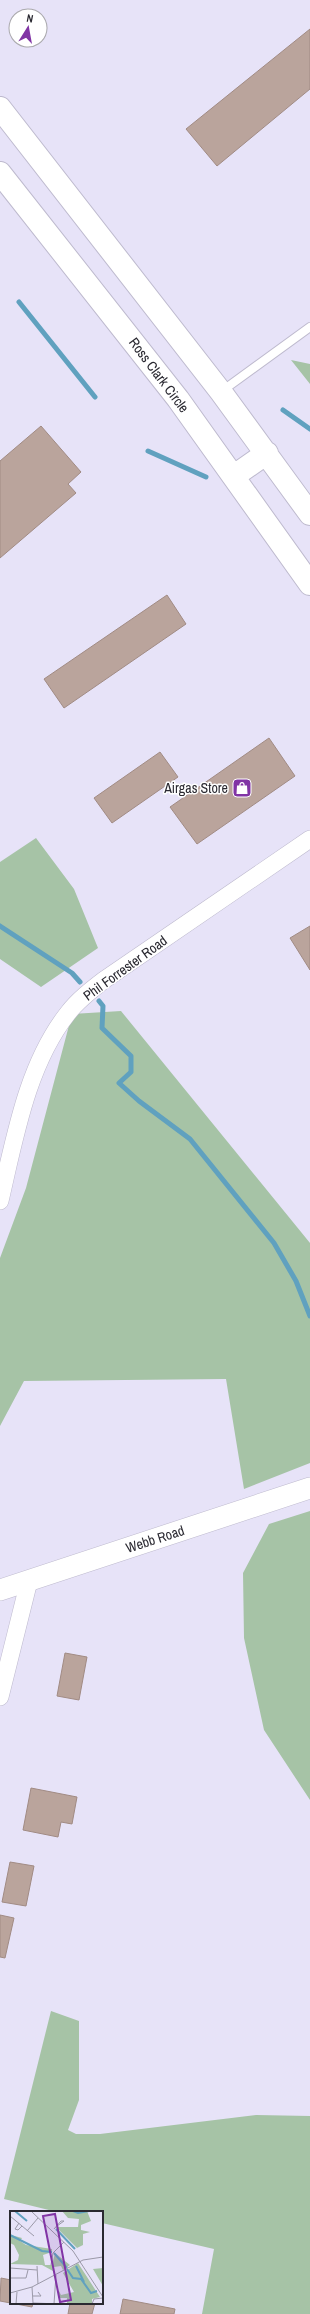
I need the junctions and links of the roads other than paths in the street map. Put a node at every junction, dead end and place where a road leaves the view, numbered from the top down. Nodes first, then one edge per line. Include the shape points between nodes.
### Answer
1 (0, 108) edge
2 (0, 173) edge
3 (309, 328) edge
4 (221, 392) junction
5 (267, 453) junction
6 (234, 476) junction
7 (310, 514) edge
8 (310, 584) edge
9 (310, 839) edge
10 (0, 1201) edge
11 (310, 1488) edge
12 (29, 1581) junction
13 (0, 1590) edge
14 (0, 1697) edge

1 - 4 highway
2 - 6 highway, Ross Clark Circle via 168,387
3 - 4 lane
4 - 5 highway
5 - 6 highway
5 - 7 highway
6 - 8 highway, Ross Clark Circle
9 - 10 street, Phil Forrester Road via 104,980 68,1013 49,1042 35,1073
11 - 12 street, Webb Road
12 - 13 street, Webb Road
12 - 14 street

